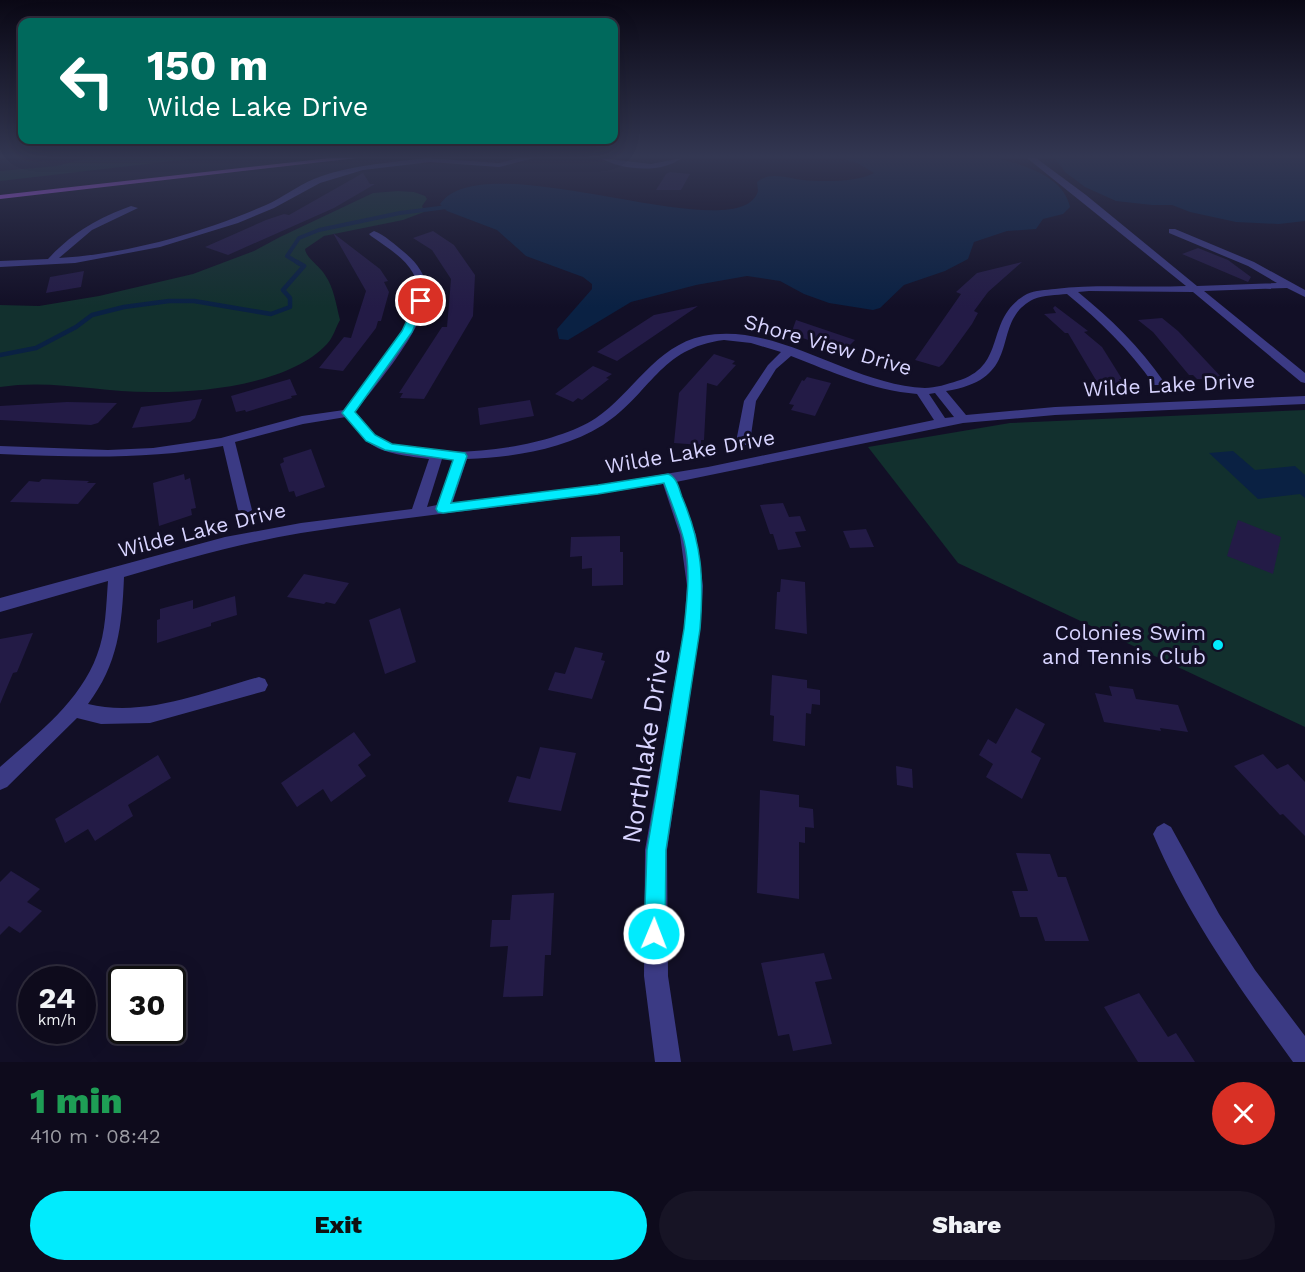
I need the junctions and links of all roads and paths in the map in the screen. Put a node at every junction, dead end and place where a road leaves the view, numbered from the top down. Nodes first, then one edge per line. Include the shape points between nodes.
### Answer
1 (134, 208) dead end
2 (265, 208) edge
3 (1096, 208) edge
4 (1172, 231) dead end
5 (374, 234) dead end
6 (51, 261) junction
7 (0, 264) edge
8 (1291, 285) junction
9 (1192, 288) junction
10 (1067, 289) junction
11 (1305, 294) edge
12 (788, 352) junction
13 (1305, 379) edge
14 (1158, 382) dead end
15 (938, 389) junction
16 (920, 390) junction
17 (1305, 400) edge
18 (348, 413) junction
19 (963, 419) junction
20 (942, 423) junction
21 (228, 440) junction
22 (743, 442) dead end
23 (0, 450) edge
24 (437, 455) junction
25 (461, 456) junction
26 (668, 478) junction
27 (443, 509) junction
28 (244, 510) dead end
29 (418, 512) junction
30 (116, 572) junction
31 (0, 605) edge
32 (259, 685) dead end
33 (73, 709) junction
34 (0, 780) edge
35 (1164, 834) dead end
36 (1305, 1057) edge
37 (668, 1062) edge

1 - 6 street via 84,229
2 - 6 street via 197,233 132,250
3 - 9 street
4 - 8 street via 1242,259
5 - 18 street via 417,273 421,301 407,332
6 - 7 street
8 - 9 street, Shore View Drive
8 - 11 street
9 - 10 street, Shore View Drive
9 - 13 street
10 - 14 street via 1125,337
10 - 15 street, Shore View Drive via 1025,299 1009,315 993,359 981,376
12 - 16 street, Shore View Drive via 873,382
12 - 22 street via 772,367 750,401
12 - 25 street, Shore View Drive via 737,338 695,342 666,357 630,395 600,422 586,429 522,448
15 - 16 street, Shore View Drive
15 - 19 street
16 - 20 street
17 - 19 street, Wilde Lake Drive
18 - 21 street via 302,420
18 - 24 street, Shore View Drive via 378,443
19 - 20 street, Wilde Lake Drive
20 - 26 street, Wilde Lake Drive
21 - 23 street via 153,452 108,454
21 - 28 street
24 - 25 street, Shore View Drive
24 - 29 street
25 - 27 street
26 - 27 street, Wilde Lake Drive
26 - 37 street, Northlake Drive via 692,543 696,593 656,850 656,976
27 - 29 street, Wilde Lake Drive
29 - 30 street, Wilde Lake Drive via 290,530
30 - 31 street, Wilde Lake Drive
30 - 33 street via 112,633 103,661
32 - 33 street via 150,715 101,716
33 - 34 street
35 - 36 street via 1211,922

